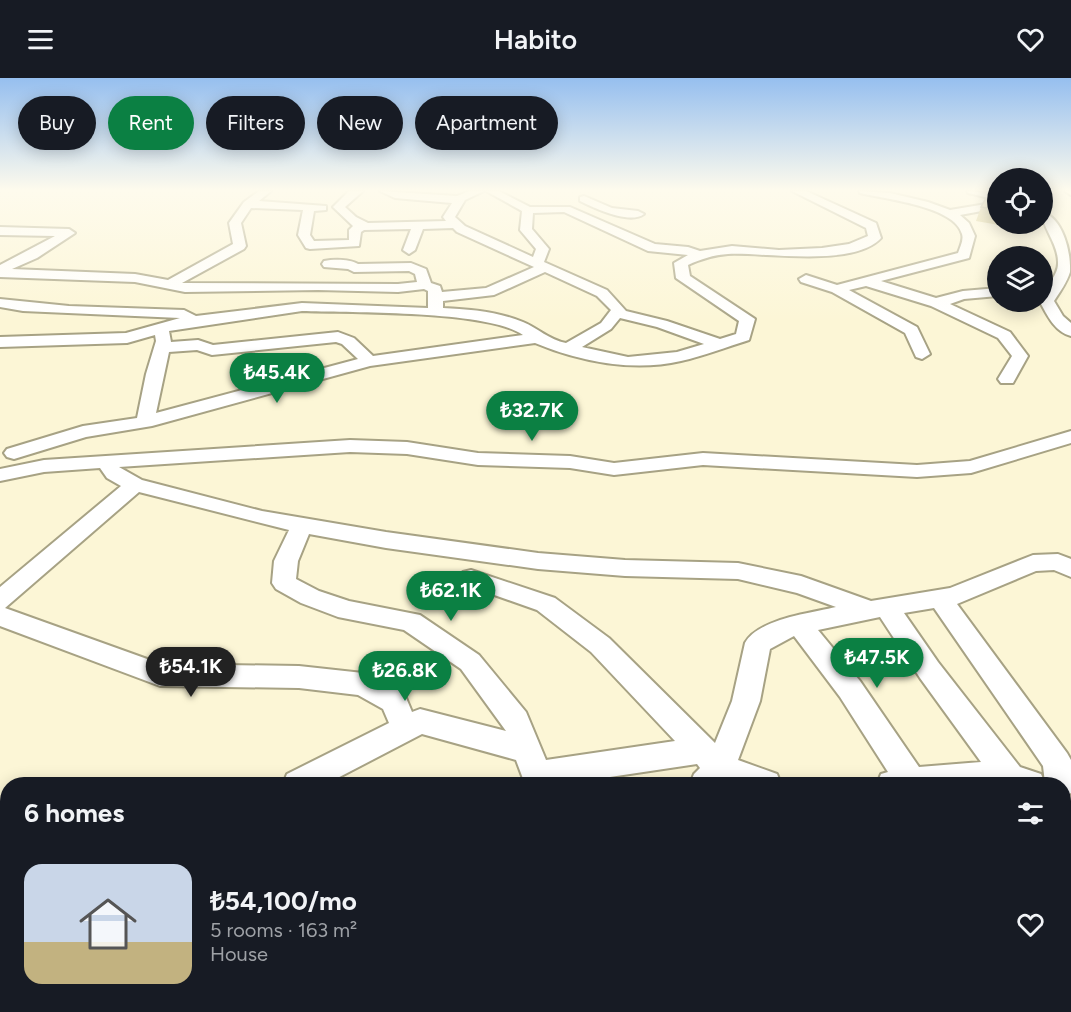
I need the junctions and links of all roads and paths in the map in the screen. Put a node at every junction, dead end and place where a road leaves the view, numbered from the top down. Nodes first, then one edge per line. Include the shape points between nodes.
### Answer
1 (66, 235) edge
2 (238, 235) edge
3 (304, 235) edge
4 (355, 235) edge
5 (415, 235) edge
6 (477, 235) edge
7 (530, 235) edge
8 (623, 235) edge
9 (874, 235) edge
10 (968, 235) edge
11 (1058, 235) edge
12 (409, 250) dead end
13 (0, 252) edge
14 (32, 255) junction
15 (699, 255) junction
16 (329, 264) dead end
17 (542, 265) junction
18 (0, 272) edge
19 (46, 276) junction
20 (806, 279) dead end
21 (866, 281) junction
22 (170, 285) junction
23 (425, 285) junction
24 (1053, 287) edge
25 (837, 289) junction
26 (987, 293) edge
27 (435, 297) junction
28 (936, 303) junction
29 (1, 304) edge
30 (1052, 312) edge
31 (436, 313) junction
32 (617, 313) junction
33 (195, 321) junction
34 (162, 328) junction
35 (1071, 331) edge
36 (537, 338) junction
37 (0, 342) edge
38 (719, 344) junction
39 (162, 348) junction
40 (568, 349) junction
41 (922, 354) dead end
42 (369, 361) junction
43 (1007, 379) dead end
44 (145, 422) junction
45 (1071, 437) edge
46 (7, 450) edge
47 (106, 462) junction
48 (44, 466) junction
49 (0, 475) edge
50 (135, 485) junction
51 (302, 525) junction
52 (1071, 569) edge
53 (471, 578) dead end
54 (940, 599) junction
55 (0, 601) edge
56 (878, 608) junction
57 (0, 616) edge
58 (800, 625) junction
59 (405, 728) junction
60 (709, 768) edge
61 (534, 770) edge
62 (311, 777) edge
63 (741, 777) edge
64 (898, 777) edge
65 (970, 777) edge
66 (988, 777) edge
67 (1016, 777) edge
68 (1059, 777) edge

1 - 14 street
2 - 22 street via 240,246
3 - 4 street via 310,245 355,243
5 - 12 street
6 - 17 street
7 - 17 street via 543,249
8 - 15 street via 653,248
9 - 15 street via 863,246 830,251 778,254 723,250
10 - 21 street via 964,255
11 - 24 street via 1065,267
13 - 14 street
14 - 18 street
15 - 38 street via 681,263 683,278 747,319 743,337
16 - 23 street via 354,268 411,267 421,272
17 - 27 street via 489,292
17 - 32 street via 602,293 619,310
18 - 19 street
19 - 22 street via 135,278
19 - 29 street
20 - 25 street
21 - 25 street
21 - 28 street
22 - 23 street
23 - 27 street via 435,289
25 - 41 street via 912,330
26 - 28 street
27 - 31 street
28 - 43 street via 1004,335 1020,356
29 - 33 street via 35,309 184,314
30 - 35 street
31 - 33 street via 302,307
31 - 36 street via 501,320 520,326
32 - 38 street
32 - 40 street via 606,326
33 - 34 street
34 - 37 street via 127,338
34 - 39 street
36 - 40 street
36 - 42 street
38 - 40 street via 679,357 628,362
39 - 42 street via 198,345 212,350 338,337
39 - 44 street
42 - 44 street
44 - 46 street
45 - 47 street via 971,466 917,471 703,459 607,469 570,462 478,459 407,448 350,446
46 - 48 street
47 - 48 street
47 - 50 street via 122,480
48 - 49 street
50 - 51 street
50 - 55 street
51 - 56 street via 538,561 738,571
51 - 61 street via 286,561 284,583 347,610 411,622 470,662 516,721
52 - 54 street via 1058,562 1034,563
53 - 60 street via 546,604 600,645
54 - 56 street
54 - 68 street via 1057,762
56 - 58 street
56 - 67 street
57 - 59 street via 160,675 299,677 363,684 394,701
58 - 60 street via 758,643 746,701
58 - 64 street via 850,689
59 - 61 street via 420,720
59 - 62 street
60 - 61 street
60 - 63 street
65 - 66 street

